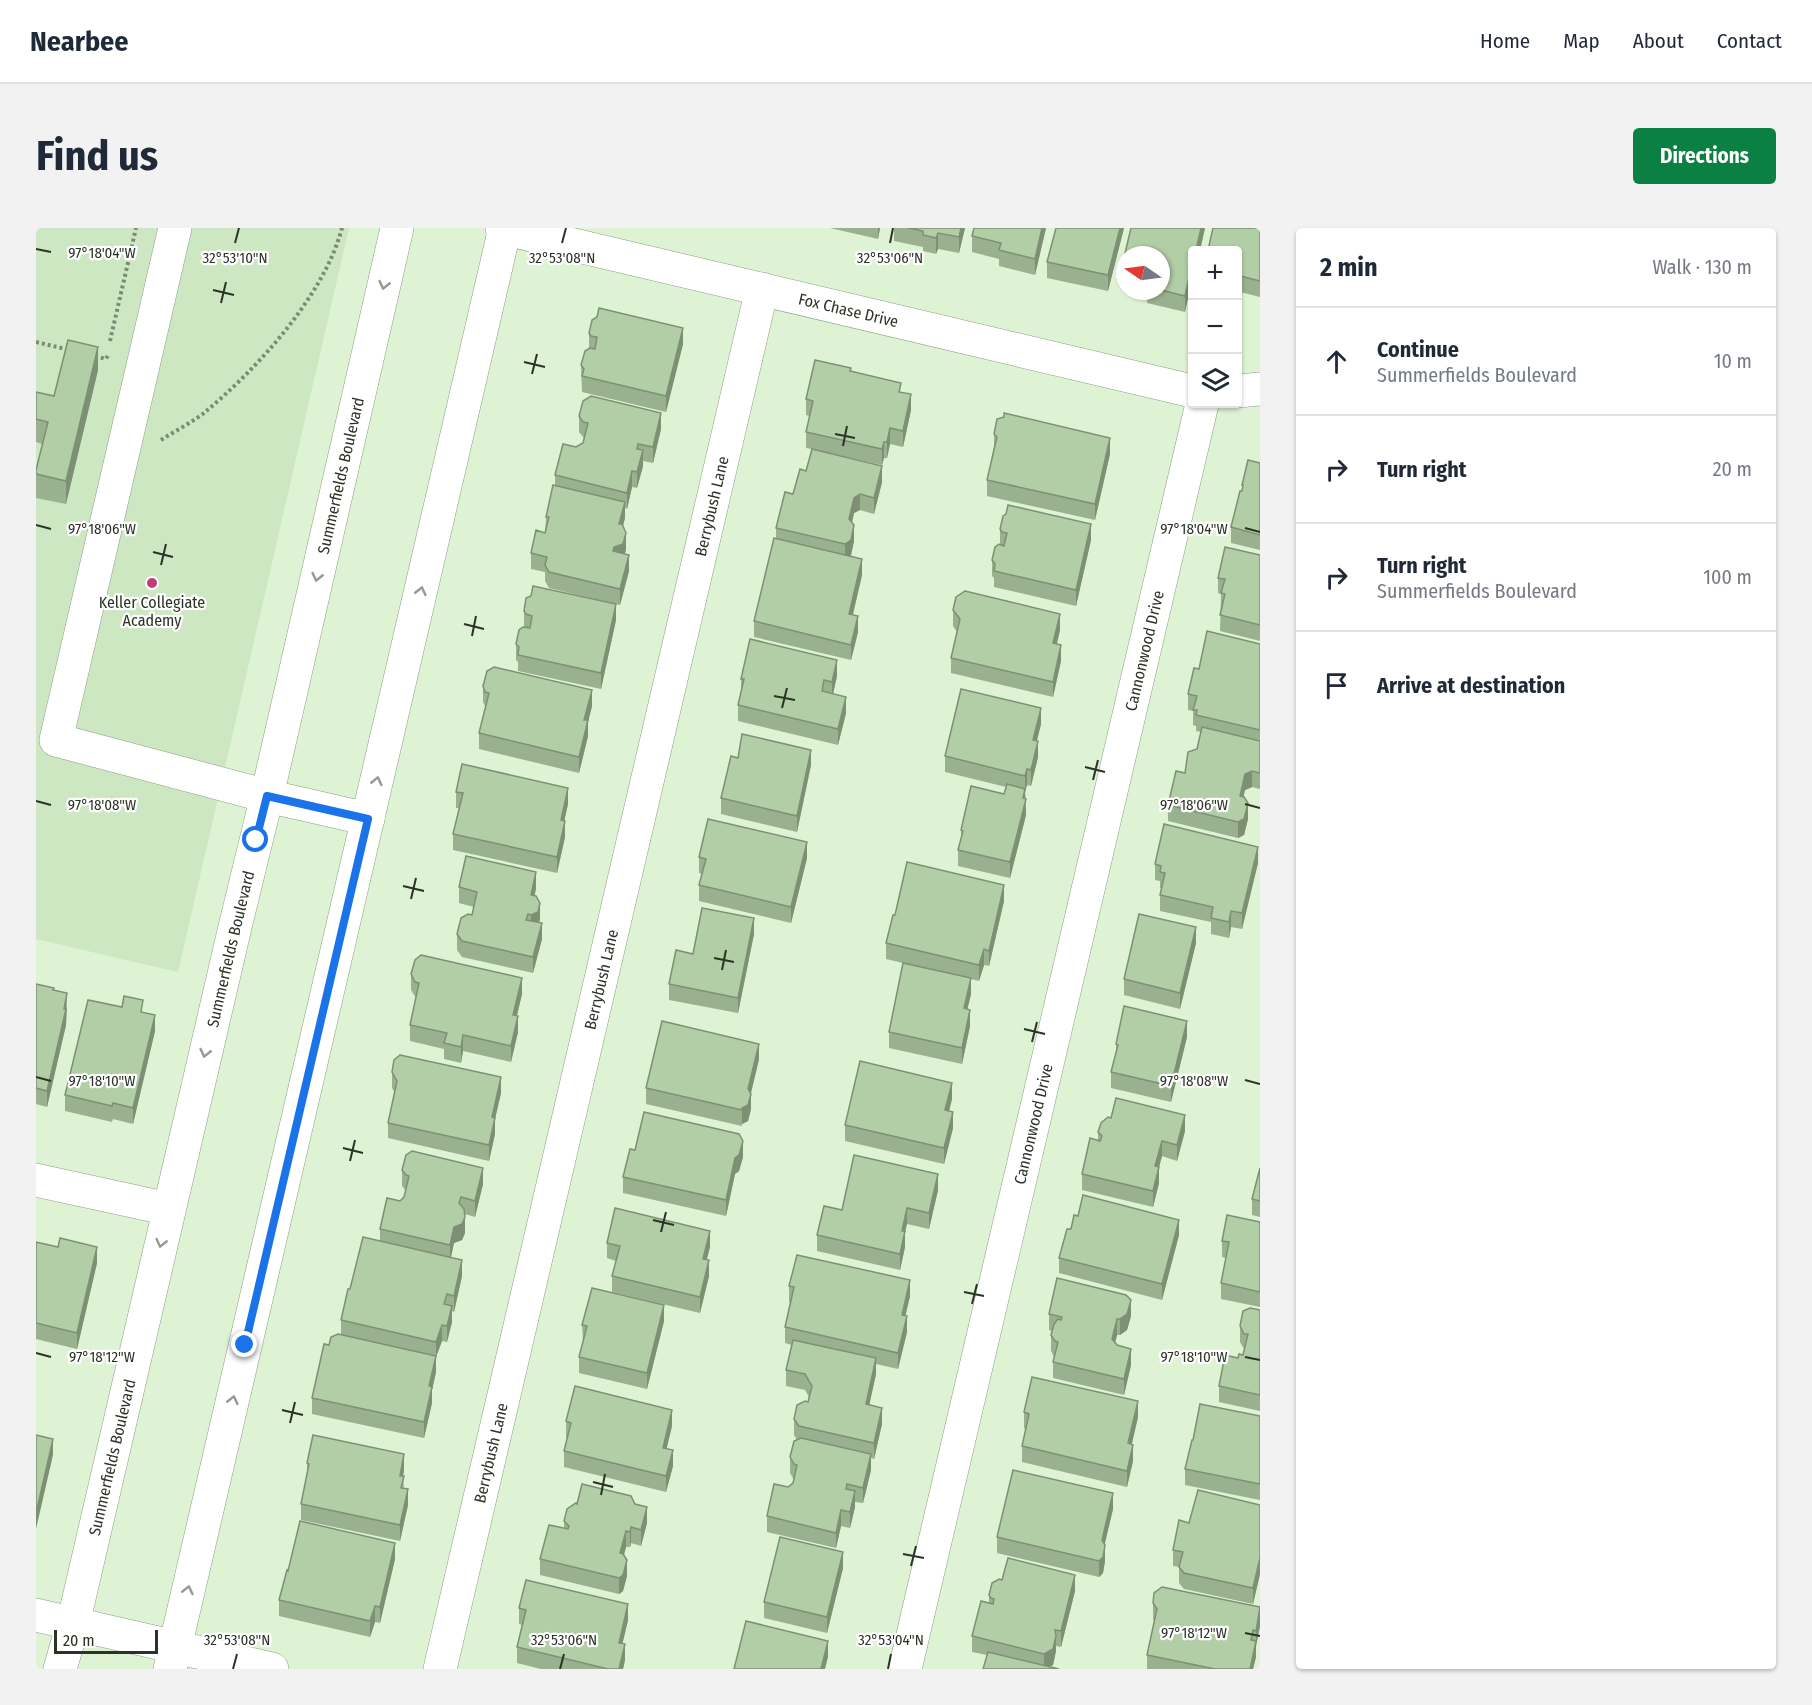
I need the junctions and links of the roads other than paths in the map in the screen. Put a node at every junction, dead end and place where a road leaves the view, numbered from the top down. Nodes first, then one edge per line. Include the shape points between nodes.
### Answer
1 (175, 228) edge
2 (397, 228) edge
3 (504, 228) edge
4 (762, 289) junction
5 (1260, 389) edge
6 (1188, 390) edge
7 (1242, 391) edge
8 (1201, 408) edge
9 (46, 737) edge
10 (267, 796) junction
11 (368, 819) junction
12 (36, 1180) edge
13 (169, 1209) junction
14 (36, 1615) edge
15 (73, 1624) junction
16 (172, 1658) edge
17 (60, 1669) edge
18 (272, 1669) edge
19 (440, 1669) edge
20 (905, 1669) edge

1 - 9 street via 127,435
2 -> 10 street, Summerfields Boulevard
3 - 4 street, Fox Chase Drive
11 -> 3 street
4 - 6 street, Fox Chase Drive
4 - 19 street, Berrybush Lane
5 - 7 street
8 - 20 street, Cannonwood Drive
9 - 10 street
10 - 11 street
10 -> 13 street, Summerfields Boulevard
16 -> 11 street
12 - 13 street
13 -> 15 street, Summerfields Boulevard
14 - 15 street
15 - 16 street
15 - 17 street, Summerfields Boulevard
16 - 18 street

